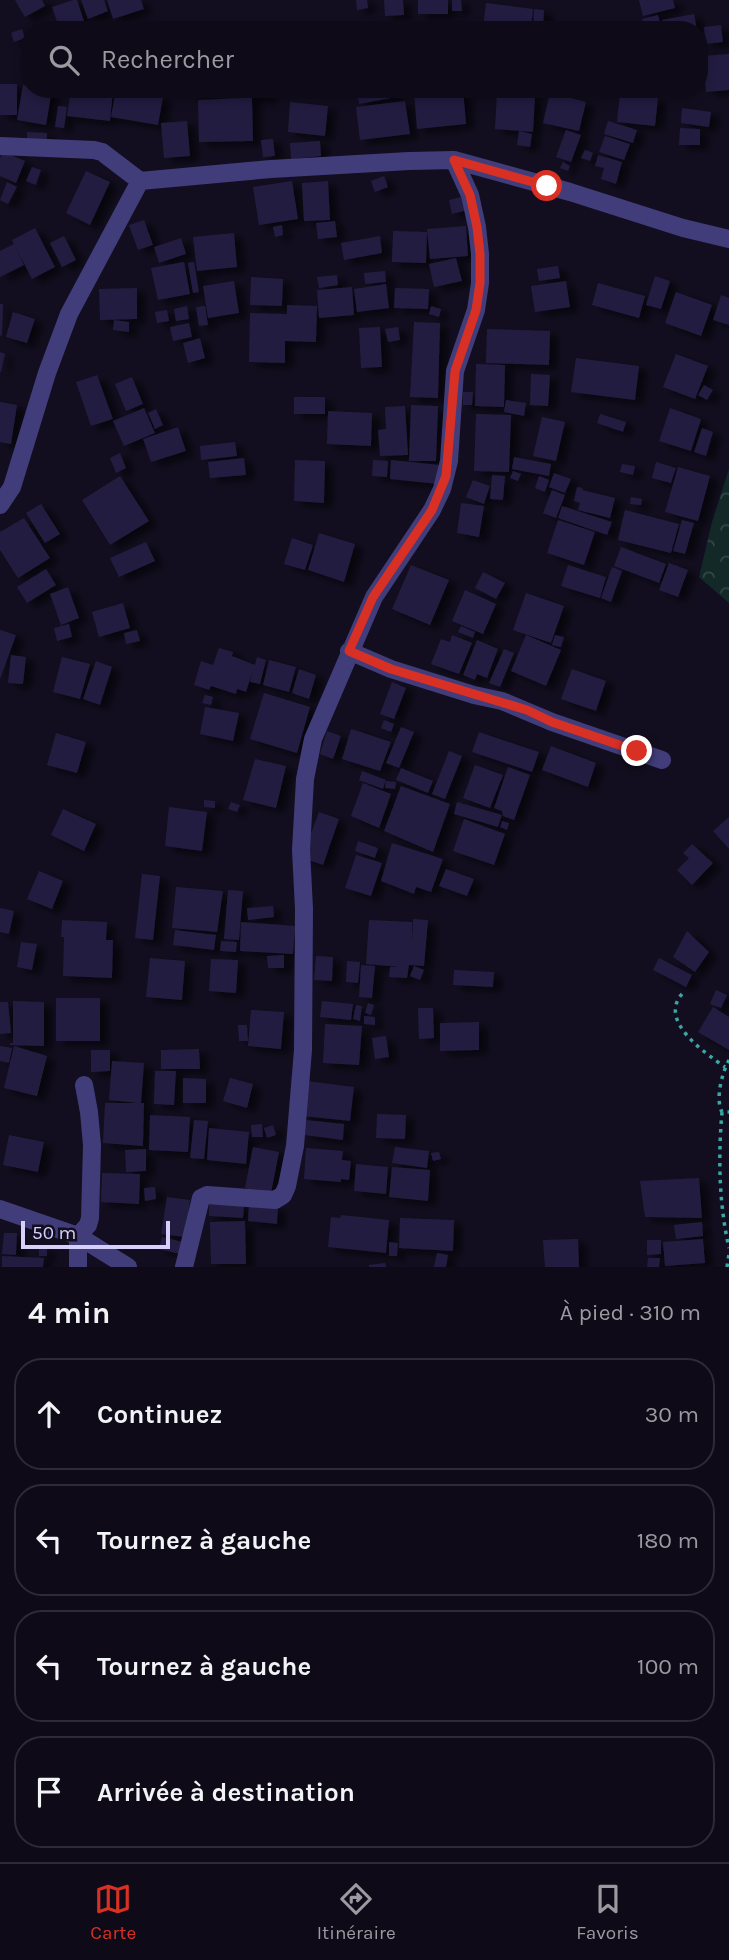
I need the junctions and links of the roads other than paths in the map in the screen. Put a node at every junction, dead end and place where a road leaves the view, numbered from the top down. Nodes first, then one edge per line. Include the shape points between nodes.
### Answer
1 (0, 146) edge
2 (454, 160) junction
3 (140, 181) junction
4 (729, 239) edge
5 (0, 505) edge
6 (349, 651) junction
7 (662, 760) dead end
8 (84, 1085) dead end
9 (0, 1209) edge
10 (78, 1236) junction
11 (78, 1267) edge
12 (128, 1267) edge
13 (184, 1267) edge

1 - 3 street via 94,150
2 - 3 street
2 - 4 street
2 - 6 street via 470,195 480,283 476,310 455,371 446,476 432,510 373,597
3 - 5 street via 69,314 12,487
6 - 7 street
6 - 13 street via 313,739 305,779 303,1050 287,1186 275,1200 201,1198
8 - 10 street via 92,1145 90,1218
9 - 10 street
10 - 11 street
10 - 12 street

